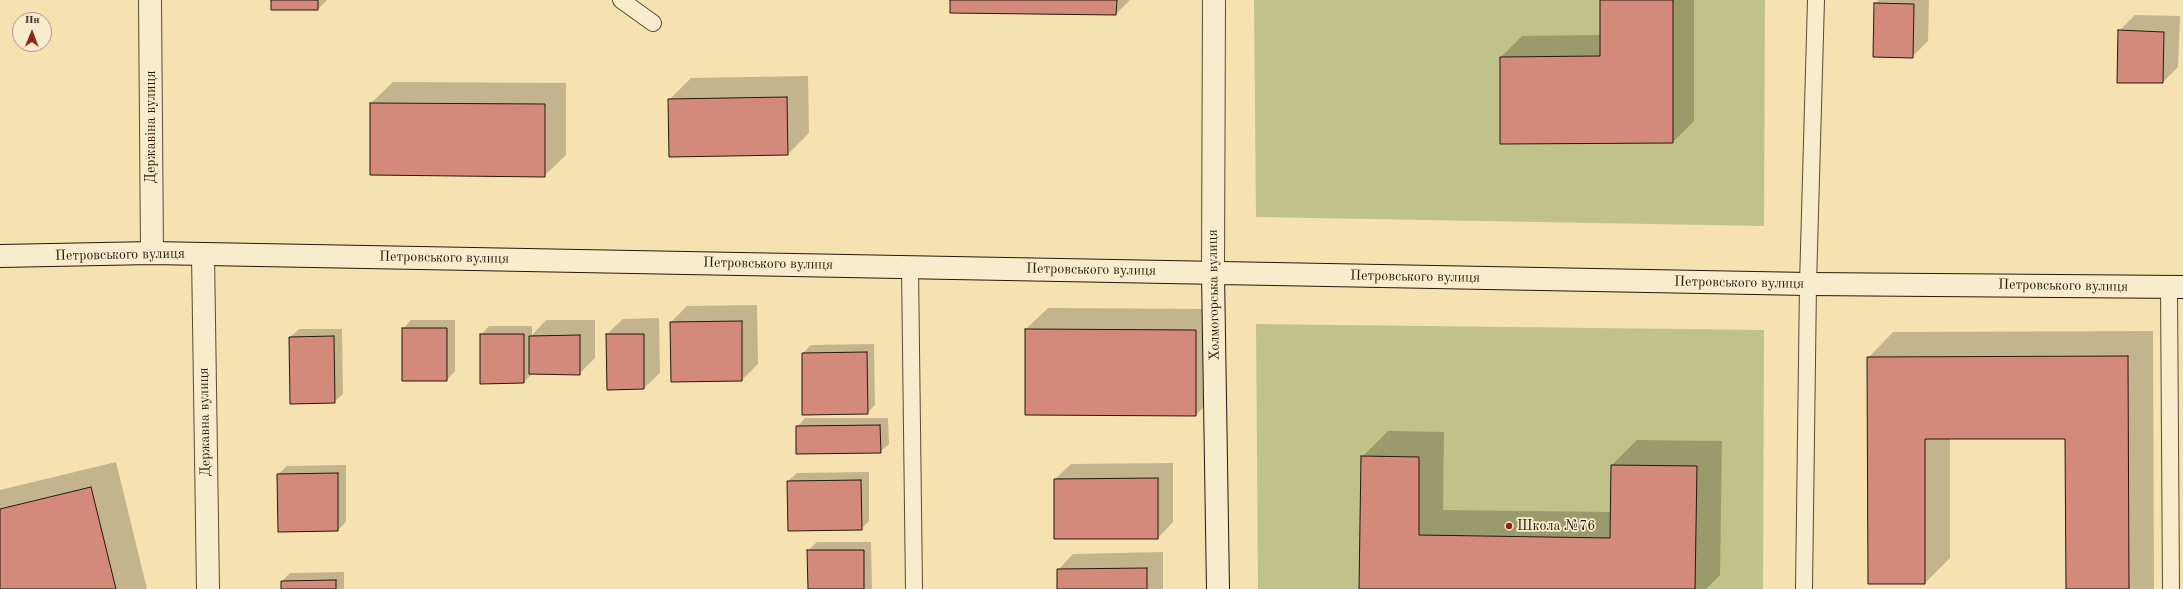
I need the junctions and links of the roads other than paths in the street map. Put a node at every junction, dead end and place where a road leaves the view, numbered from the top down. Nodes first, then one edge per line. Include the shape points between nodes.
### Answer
1 (150, 0) edge
2 (621, 0) edge
3 (1214, 0) edge
4 (1816, 0) edge
5 (653, 23) dead end
6 (152, 253) junction
7 (203, 254) junction
8 (0, 256) edge
9 (910, 267) junction
10 (1213, 273) junction
11 (1808, 284) junction
12 (2176, 287) edge
13 (208, 589) edge
14 (914, 589) edge
15 (1218, 589) edge
16 (1804, 589) edge
17 (2171, 589) edge

1 - 6 main road, Державіна вулиця
2 - 5 lane
3 - 10 main road, Холмогорська вулиця
4 - 11 lane
6 - 7 main road, Петровського вулиця
6 - 8 main road, Петровського вулиця
7 - 9 main road, Петровського вулиця
7 - 13 main road, Державна вулиця
9 - 10 main road, Петровського вулиця
9 - 14 lane
10 - 11 main road, Петровського вулиця
10 - 15 main road, Холмогорська вулиця
11 - 12 main road, Петровського вулиця
11 - 16 lane
12 - 17 lane

